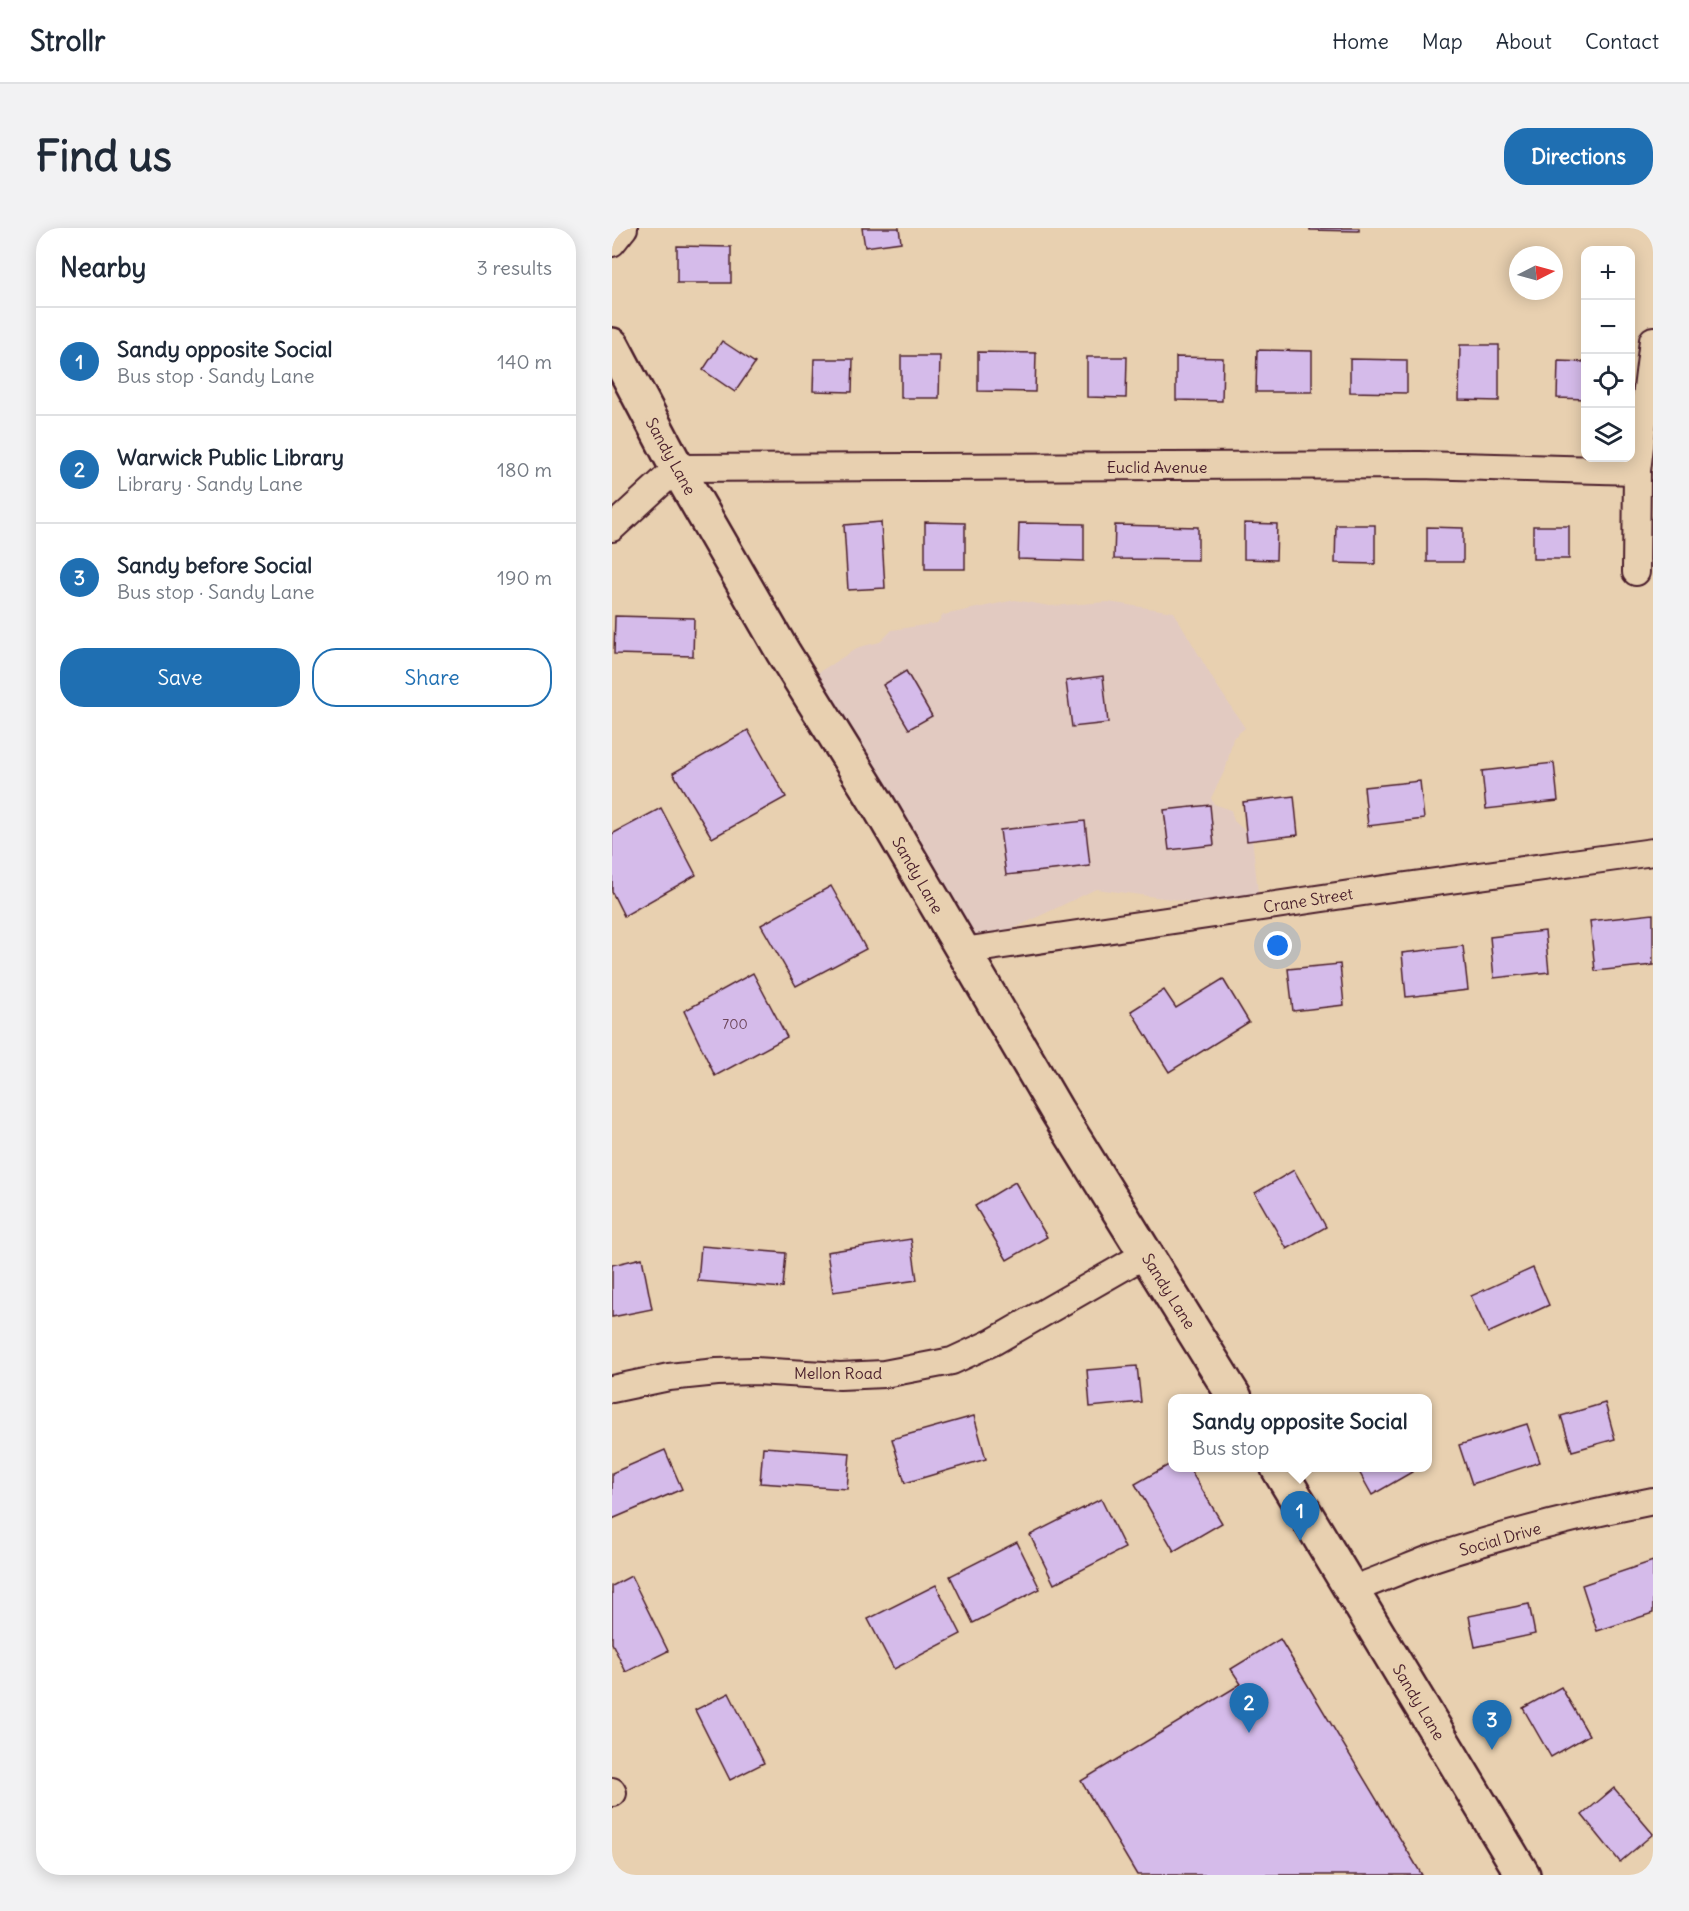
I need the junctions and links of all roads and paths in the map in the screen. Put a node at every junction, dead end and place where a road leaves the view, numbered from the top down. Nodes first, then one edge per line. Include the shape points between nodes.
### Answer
1 (624, 228) edge
2 (612, 243) edge
3 (1653, 340) edge
4 (612, 345) edge
5 (677, 468) junction
6 (1637, 471) junction
7 (612, 528) edge
8 (1636, 572) dead end
9 (1653, 852) edge
10 (963, 951) junction
11 (1146, 1254) junction
12 (612, 1389) edge
13 (1233, 1394) edge
14 (1281, 1472) edge
15 (1653, 1502) edge
16 (1351, 1590) junction
17 (1523, 1875) edge

1 - 2 street
3 - 6 street
4 - 5 main road, Sandy Lane
5 - 6 street, Euclid Avenue via 1420,465
5 - 7 street
5 - 10 main road, Sandy Lane
6 - 8 street
9 - 10 street, Crane Street
10 - 11 main road, Sandy Lane
11 - 12 street, Mellon Road via 993,1342 952,1361 884,1374 717,1372
11 - 13 main road, Sandy Lane
14 - 16 main road, Sandy Lane
15 - 16 street, Social Drive via 1527,1530 1428,1560
16 - 17 main road, Sandy Lane

